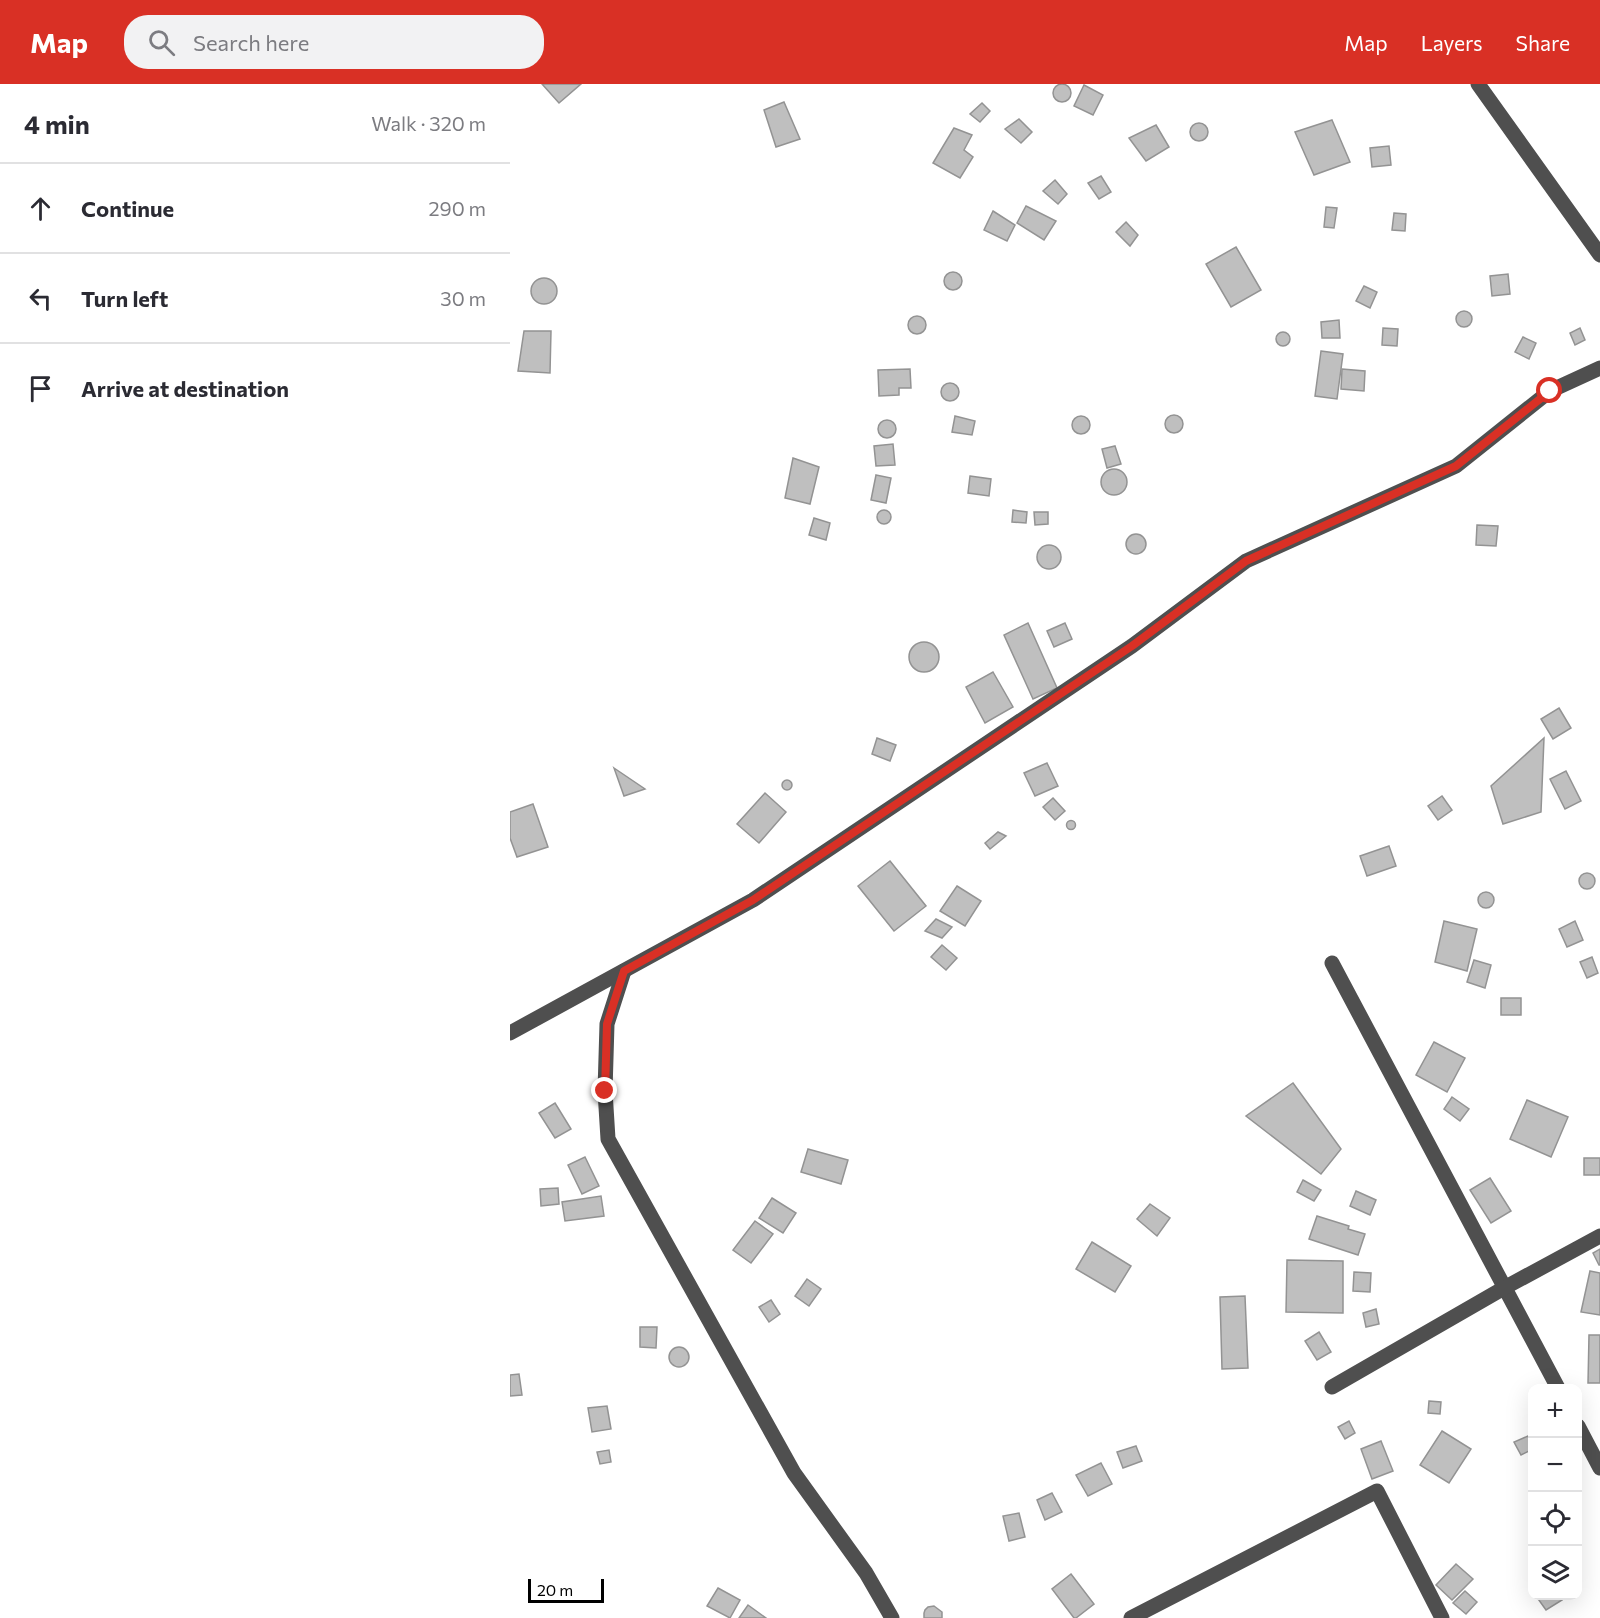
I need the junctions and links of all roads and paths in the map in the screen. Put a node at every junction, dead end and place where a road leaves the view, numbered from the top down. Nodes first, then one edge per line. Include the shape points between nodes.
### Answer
1 (1478, 84) edge
2 (1600, 255) edge
3 (1600, 368) edge
4 (1332, 963) dead end
5 (624, 971) junction
6 (510, 1033) edge
7 (1600, 1236) edge
8 (1504, 1288) junction
9 (1555, 1384) edge
10 (1332, 1387) dead end
11 (1582, 1434) edge
12 (1600, 1468) edge
13 (892, 1618) edge
14 (1131, 1618) edge
15 (1442, 1618) edge

1 - 2 street
3 - 5 street via 1550,391 1456,466 1246,561 1132,646 753,900
4 - 8 street
5 - 6 street
5 - 13 street via 607,1024 608,1139 794,1473 866,1573
7 - 8 street
8 - 9 street
8 - 10 street
11 - 12 street
14 - 15 street via 1377,1491

